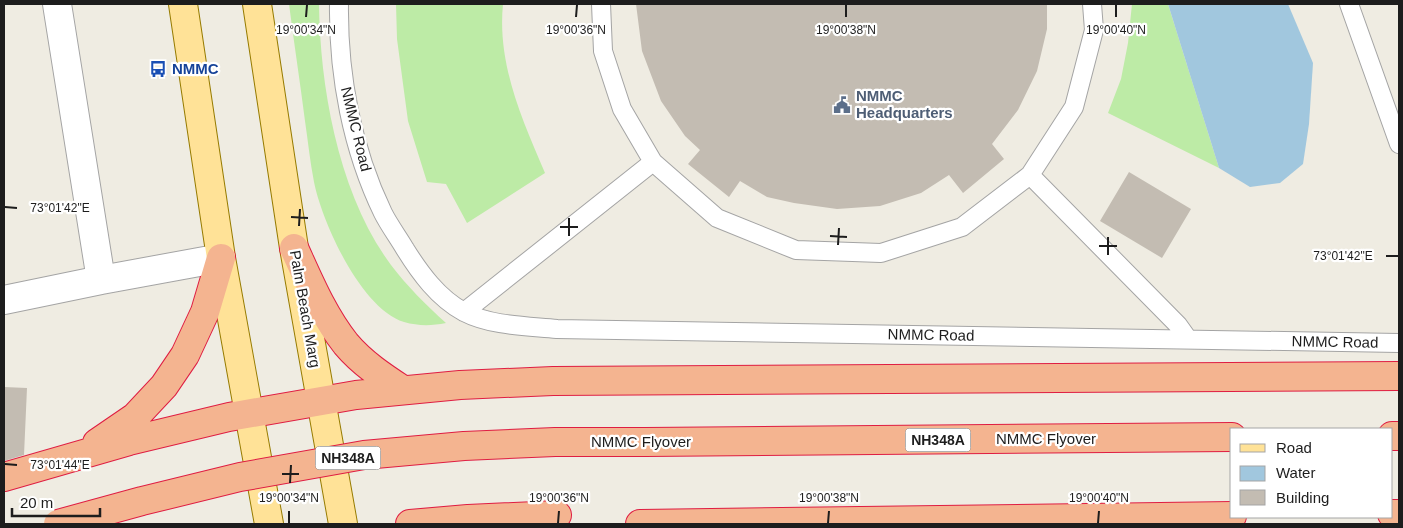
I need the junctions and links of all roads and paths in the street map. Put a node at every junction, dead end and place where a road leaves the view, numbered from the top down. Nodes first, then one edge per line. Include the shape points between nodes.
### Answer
1 (57, 4) edge
2 (183, 4) edge
3 (257, 4) edge
4 (339, 4) edge
5 (601, 4) edge
6 (1092, 4) edge
7 (1349, 4) edge
8 (1399, 144) edge
9 (653, 162) junction
10 (1030, 175) junction
11 (294, 248) junction
12 (222, 258) junction
13 (101, 280) junction
14 (4, 300) edge
15 (464, 312) junction
16 (1188, 339) junction
17 (1399, 343) edge
18 (1399, 376) edge
19 (403, 390) junction
20 (321, 401) junction
21 (250, 413) junction
22 (1230, 438) edge
23 (82, 454) junction
24 (4, 477) edge
25 (1230, 516) edge
26 (58, 524) edge
27 (269, 524) edge
28 (344, 524) edge
29 (410, 524) edge
30 (425, 524) edge
31 (640, 524) edge

1 - 13 street
2 - 12 main road
3 - 11 main road, Palm Beach Marg
4 - 15 lane, NMMC Road via 346,100 364,167 384,214 420,274
5 - 9 lane via 603,51 622,109
6 - 10 lane via 1094,30 1074,107
7 - 8 lane
9 - 10 lane via 717,218 796,250 872,253 962,227
9 - 15 lane
10 - 16 lane via 1178,325
11 - 19 highway via 324,311 347,344 376,372
11 - 20 main road, Palm Beach Marg
12 - 13 street
12 - 21 main road
12 - 23 highway via 206,312 185,355 164,386 135,416
13 - 14 street
15 - 16 lane, NMMC Road via 490,321 556,329
16 - 17 lane, NMMC Road
18 - 19 highway via 553,381
19 - 20 highway
20 - 21 highway
20 - 28 main road, Palm Beach Marg
21 - 23 highway
21 - 27 main road
22 - 26 highway, NMMC Flyover / NH348A, bridge via 555,442 464,446 364,455 240,476
23 - 24 highway
25 - 31 highway
29 - 30 highway via 557,515

